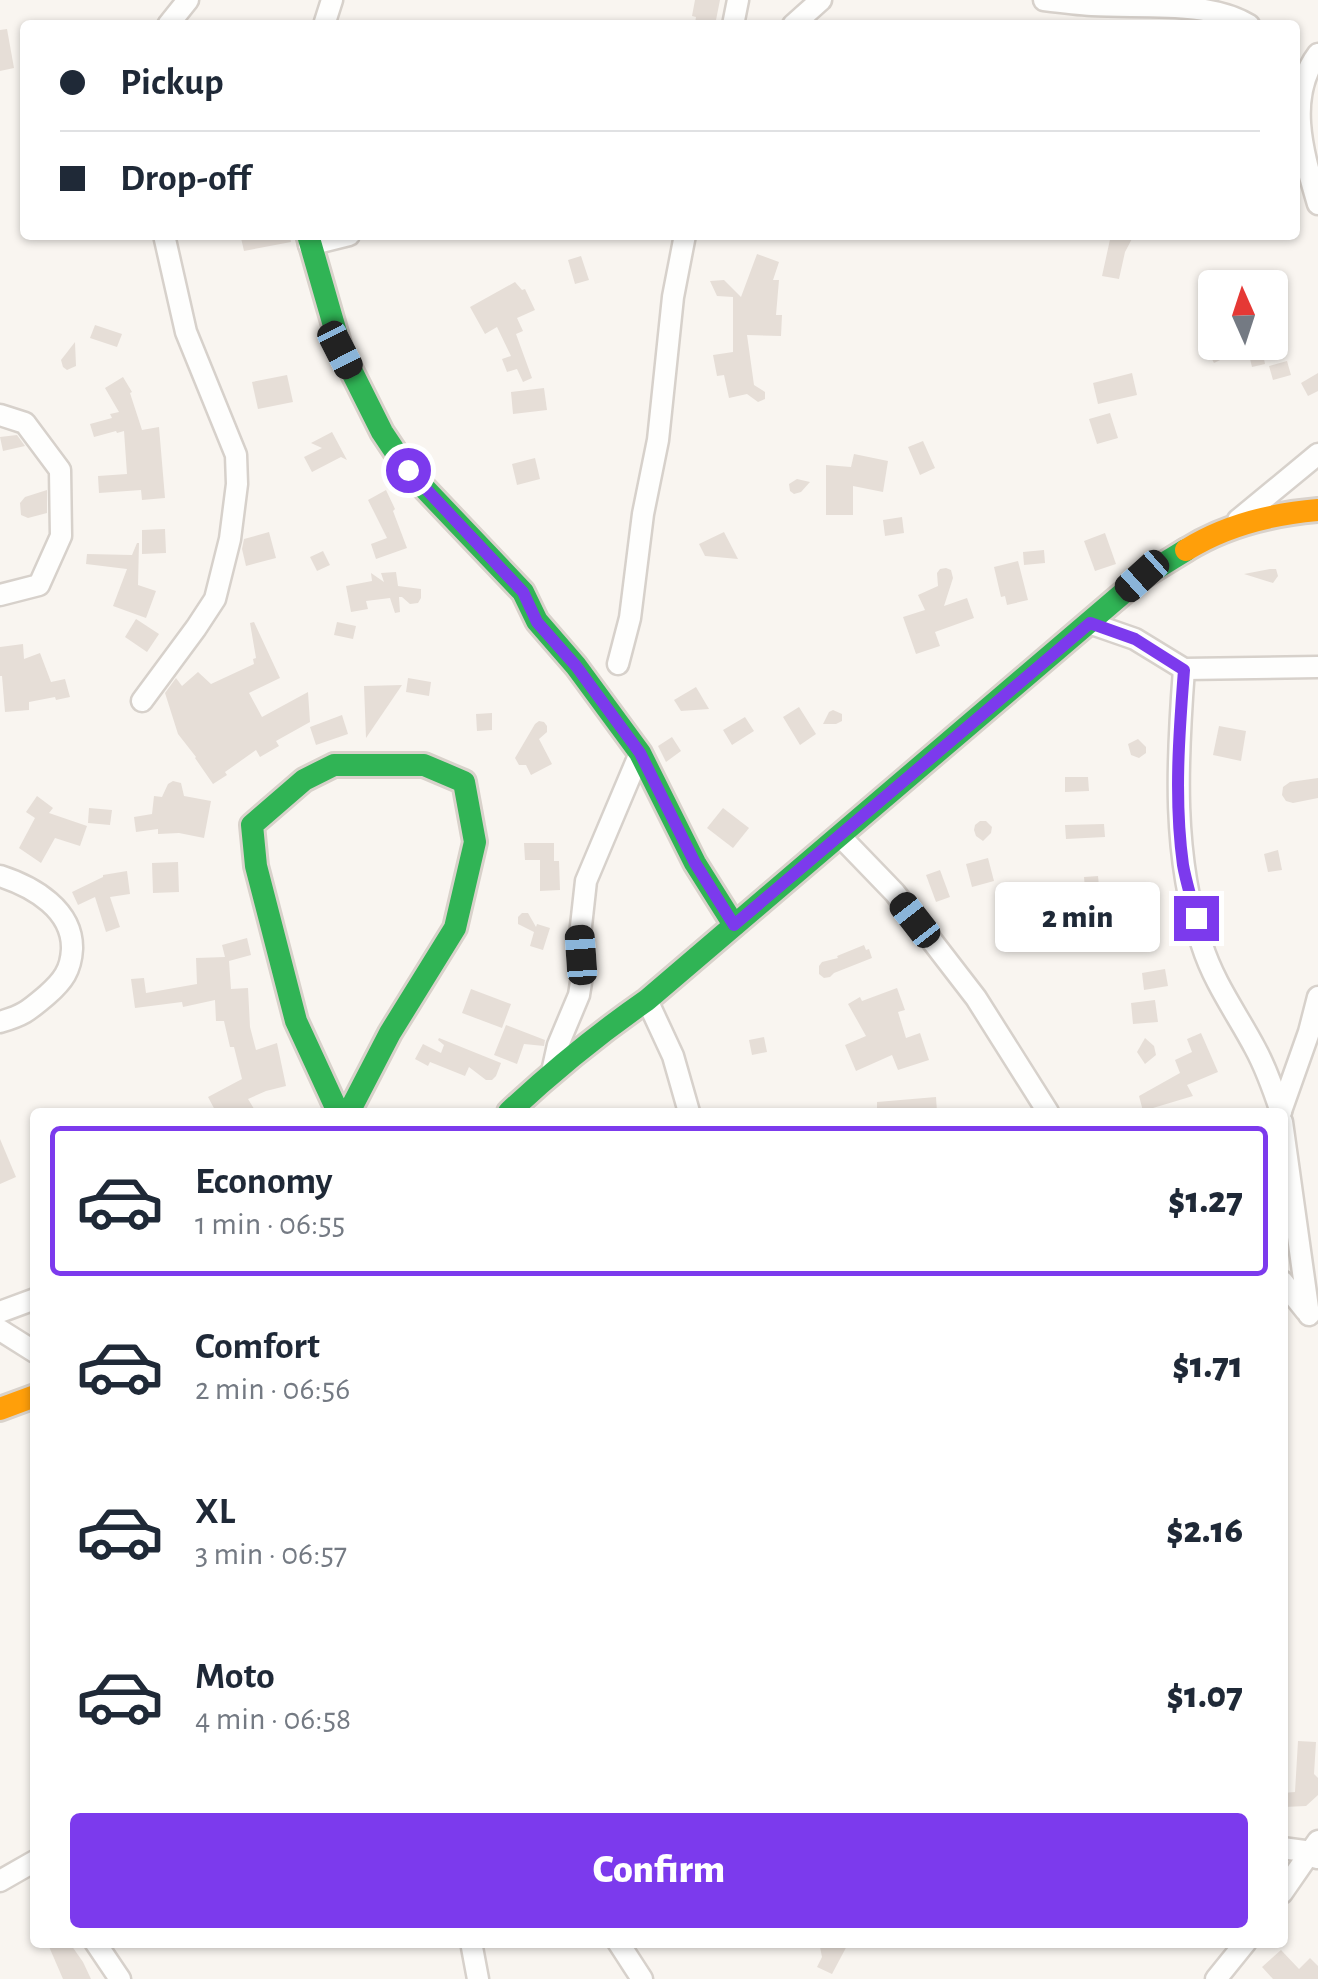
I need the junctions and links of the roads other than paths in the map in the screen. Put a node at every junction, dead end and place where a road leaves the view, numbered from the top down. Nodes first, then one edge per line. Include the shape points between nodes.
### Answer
1 (188, 0) edge
2 (821, 0) edge
3 (1044, 0) edge
4 (172, 20) edge
5 (799, 20) edge
6 (1242, 20) edge
7 (1306, 62) edge
8 (1300, 107) edge
9 (1300, 121) edge
10 (1318, 204) edge
11 (165, 240) edge
12 (309, 240) edge
13 (684, 240) edge
14 (0, 415) edge
15 (1318, 454) edge
16 (1318, 510) edge
17 (1228, 528) junction
18 (0, 595) edge
19 (1090, 623) junction
20 (618, 664) dead end
21 (1318, 668) edge
22 (1184, 670) junction
23 (142, 701) dead end
24 (640, 753) junction
25 (840, 836) junction
26 (0, 876) edge
27 (734, 925) junction
28 (1318, 996) edge
29 (646, 1000) junction
30 (0, 1022) edge
31 (552, 1072) junction
32 (336, 1108) edge
33 (351, 1108) edge
34 (513, 1108) edge
35 (689, 1108) edge
36 (1045, 1108) edge
37 (1279, 1108) edge
38 (1282, 1108) edge
39 (1288, 1159) edge
40 (1288, 1288) edge
41 (30, 1301) edge
42 (0, 1312) edge
43 (1314, 1320) edge
44 (0, 1330) edge
45 (30, 1349) edge
46 (30, 1398) edge
47 (0, 1410) edge
48 (1288, 1849) edge
49 (1316, 1851) edge
50 (30, 1864) edge
51 (0, 1880) edge
52 (1288, 1886) edge
53 (100, 1948) edge
54 (472, 1948) edge
55 (622, 1948) edge
56 (1241, 1948) edge
57 (120, 1979) edge
58 (478, 1979) edge
59 (642, 1979) edge
60 (1216, 1979) edge

1 - 4 street
2 - 5 street
3 - 6 street via 1189,7
7 - 8 street
9 - 10 street
11 - 23 street via 186,332 236,455 237,484 215,599
12 - 24 street via 340,350 382,432 408,470 523,592 537,622
13 - 20 street via 658,440
14 - 18 street via 26,423 60,470 61,536 39,584
15 - 17 street
16 - 17 street
17 - 19 street via 1142,576
19 - 22 street via 1135,639
19 - 25 street
21 - 22 street
22 - 37 street via 1178,755 1183,864 1202,945
24 - 27 street
24 - 31 street via 586,881 579,995
25 - 27 street
25 - 36 street via 976,998
26 - 30 street via 60,910 72,947 70,970 53,990 22,1015
27 - 29 street
28 - 38 street
29 - 31 street
29 - 35 street
31 - 34 street
32 - 33 street via 296,1021 256,866 252,825 304,780 334,766 424,766 464,782 476,842 455,928
39 - 43 street
40 - 43 street
41 - 42 street
44 - 45 street
46 - 47 street
48 - 49 street
49 - 52 street
50 - 51 street
53 - 57 street
54 - 58 street
55 - 59 street
56 - 60 street

